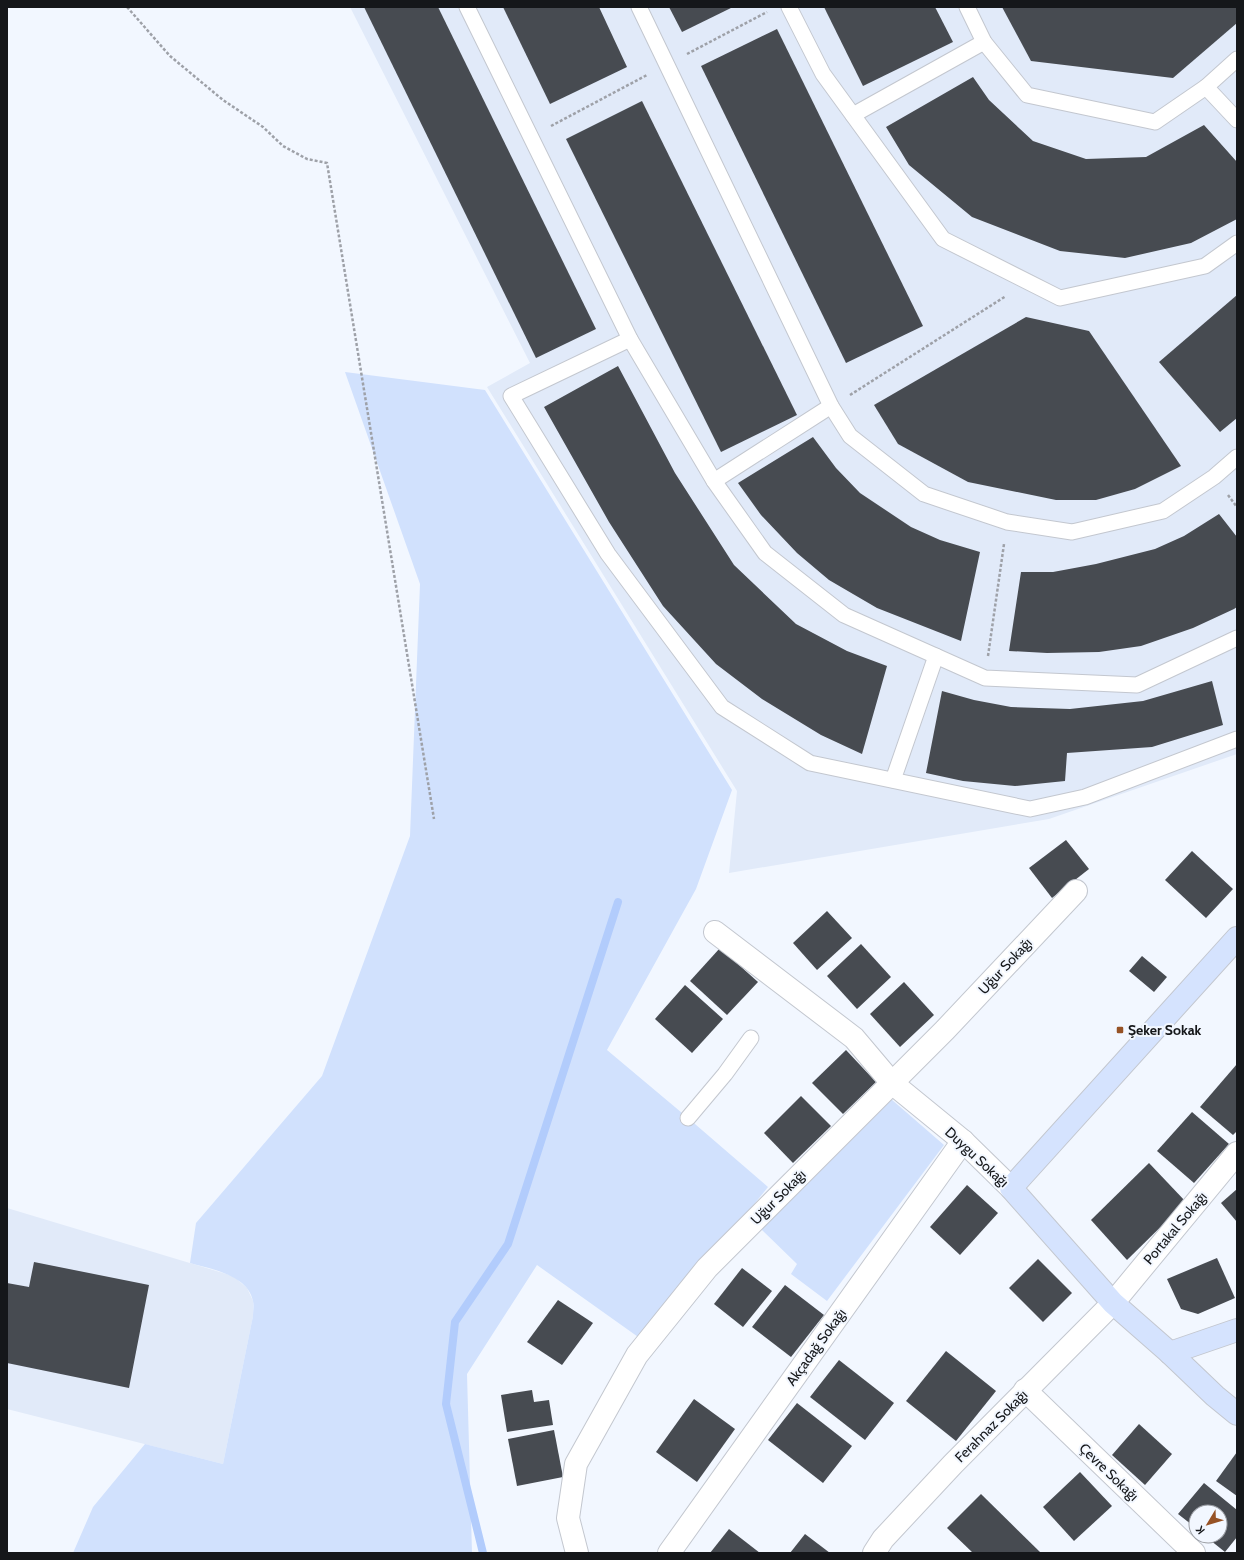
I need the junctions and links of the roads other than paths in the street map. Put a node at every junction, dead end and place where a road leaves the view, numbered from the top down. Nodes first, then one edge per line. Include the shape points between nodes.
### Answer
1 (467, 7) edge
2 (639, 7) edge
3 (789, 7) edge
4 (966, 7) edge
5 (984, 42) junction
6 (1237, 59) edge
7 (1206, 87) junction
8 (853, 115) junction
9 (1237, 120) edge
10 (1237, 243) edge
11 (630, 339) junction
12 (831, 406) junction
13 (1237, 457) edge
14 (714, 481) junction
15 (1237, 638) edge
16 (936, 656) junction
17 (1237, 739) edge
18 (893, 780) junction
19 (1076, 891) dead end
20 (715, 932) dead end
21 (1237, 938) edge
22 (751, 1038) dead end
23 (892, 1083) junction
24 (688, 1118) dead end
25 (963, 1141) junction
26 (1237, 1153) edge
27 (1011, 1188) junction
28 (1112, 1302) junction
29 (1237, 1330) edge
30 (1170, 1353) junction
31 (1025, 1390) junction
32 (1237, 1414) edge
33 (576, 1553) edge
34 (669, 1553) edge
35 (874, 1553) edge
36 (1194, 1553) edge

1 - 11 lane
2 - 12 lane
3 - 8 lane via 823,74
4 - 5 lane
5 - 7 lane via 1027,95 1155,122
5 - 8 lane
6 - 7 lane
7 - 9 lane
8 - 10 lane via 943,239 1060,298 1205,266
11 - 14 lane
11 - 18 lane via 511,396 608,554 722,706 810,763
12 - 13 lane via 850,436 924,494 1007,522 1072,532 1162,511 1214,477
12 - 14 lane
14 - 16 lane via 765,553 844,614
15 - 16 lane via 1137,685 984,678
16 - 18 lane
17 - 18 lane via 1085,797 1030,809
19 - 23 street, Uğur Sokağı
20 - 23 street, Duygu Sokağı via 854,1038
21 - 27 street
22 - 24 lane
23 - 25 street, Duygu Sokağı
23 - 33 street, Uğur Sokağı via 707,1268 638,1355 576,1464 568,1518
25 - 27 street, Duygu Sokağı
25 - 34 street, Akçadağ Sokağı
26 - 28 street, Portakal Sokağı
27 - 28 street, Duygu Sokağı
28 - 30 street, Duygu Sokağı
28 - 31 street, Ferahnaz Sokağı
29 - 30 street
30 - 32 street, Duygu Sokağı
31 - 35 street, Ferahnaz Sokağı via 883,1539
31 - 36 street, Çevre Sokağı

